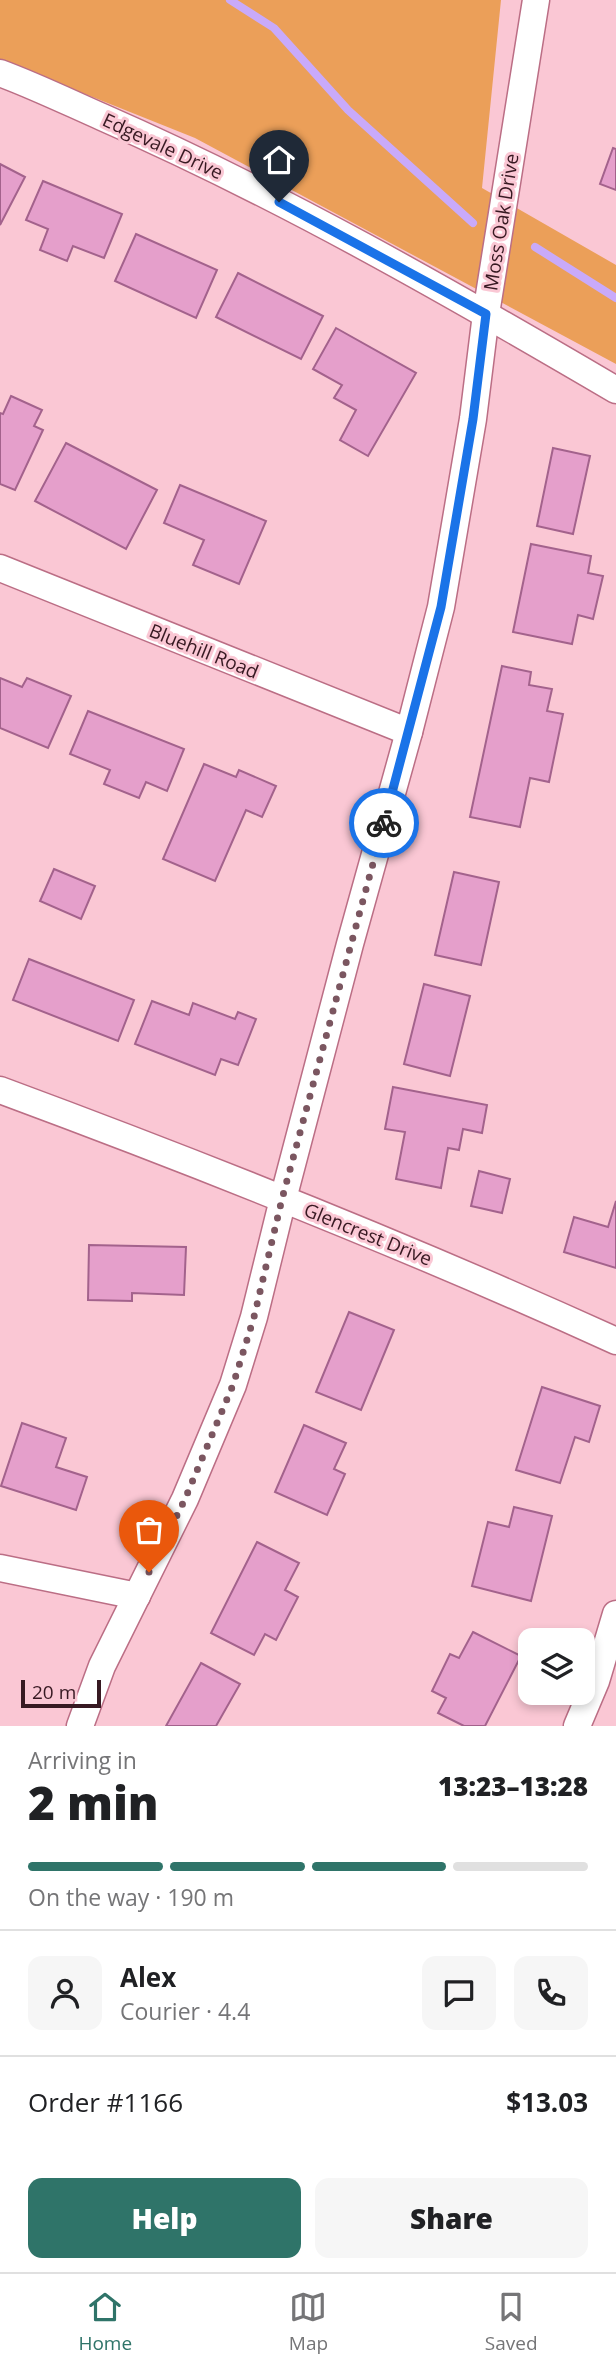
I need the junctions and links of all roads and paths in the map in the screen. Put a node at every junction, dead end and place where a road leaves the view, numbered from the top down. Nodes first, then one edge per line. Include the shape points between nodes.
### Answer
1 (536, 0) edge
2 (0, 73) edge
3 (486, 314) junction
4 (616, 390) edge
5 (0, 568) edge
6 (409, 732) junction
7 (0, 1090) edge
8 (282, 1199) junction
9 (616, 1341) edge
10 (0, 1568) edge
11 (137, 1596) junction
12 (616, 1614) edge
13 (80, 1726) edge
14 (577, 1726) edge

1 - 3 street, Moss Oak Drive
2 - 3 street, Edgevale Drive via 181,152
3 - 4 street, Edgevale Drive
3 - 6 street, Moss Oak Drive via 441,607
5 - 6 street, Bluehill Road
6 - 8 street, Moss Oak Drive
7 - 8 street, Glencrest Drive
8 - 9 street, Glencrest Drive
8 - 11 street, Moss Oak Drive via 233,1385 185,1499
10 - 11 street
11 - 13 street, Moss Oak Drive via 102,1666
12 - 14 street

